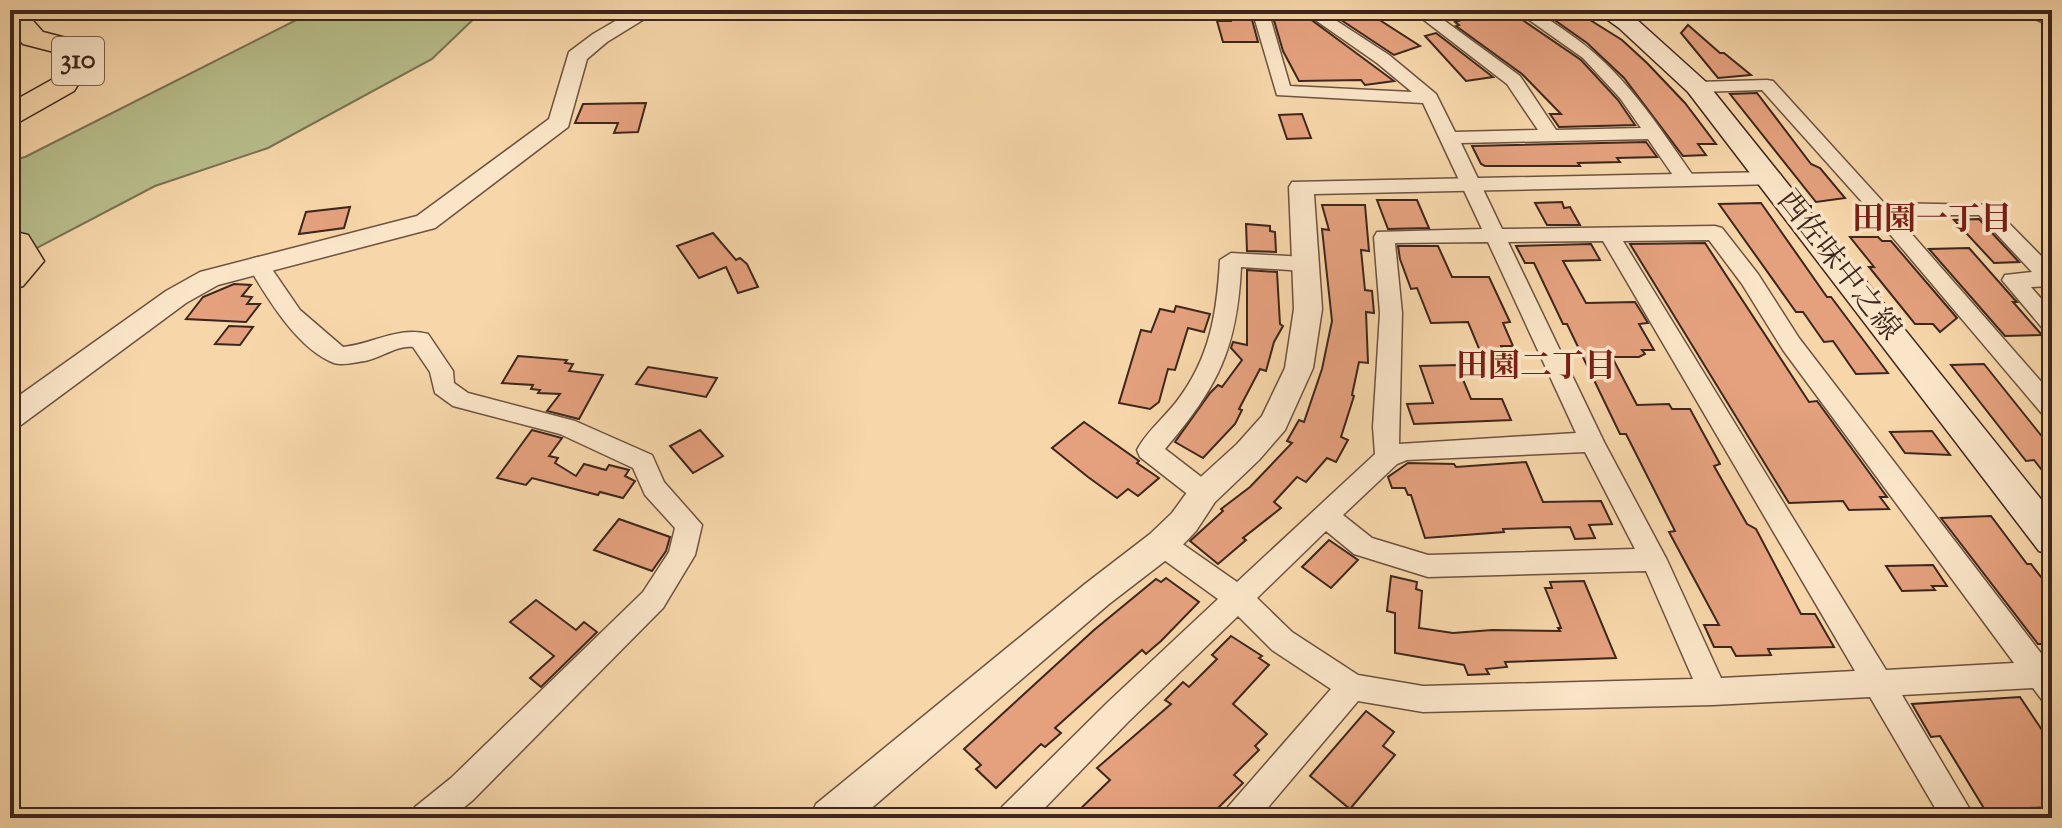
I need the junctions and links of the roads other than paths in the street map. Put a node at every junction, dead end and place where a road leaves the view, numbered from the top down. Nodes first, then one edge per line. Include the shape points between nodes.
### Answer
1 (14, 10) edge
2 (649, 10) edge
3 (1260, 10) edge
4 (1309, 10) edge
5 (1419, 10) edge
6 (1523, 10) edge
7 (1606, 10) edge
8 (2025, 10) edge
9 (2052, 22) edge
10 (1697, 87) junction
11 (1430, 98) junction
12 (10, 115) edge
13 (1655, 133) junction
14 (1551, 136) junction
15 (1448, 138) junction
16 (1771, 179) junction
17 (1686, 180) junction
18 (1469, 186) junction
19 (1879, 209) junction
20 (1609, 234) junction
21 (1498, 236) junction
22 (10, 244) edge
23 (258, 264) junction
24 (1305, 264) junction
25 (10, 278) edge
26 (2052, 325) edge
27 (2052, 410) edge
28 (10, 417) edge
29 (1592, 442) junction
30 (1388, 457) junction
31 (1204, 493) junction
32 (1326, 516) junction
33 (2052, 540) edge
34 (1162, 544) junction
35 (1654, 560) junction
36 (1239, 599) junction
37 (2048, 680) edge
38 (1879, 682) junction
39 (1352, 687) junction
40 (1713, 692) junction
41 (426, 818) edge
42 (830, 818) edge
43 (1013, 818) edge
44 (1239, 818) edge
45 (1959, 818) edge

1 - 12 highway, 310 via 33,38 68,47 78,62 64,85
2 - 23 street via 577,57 560,122 426,222
3 - 11 street via 1283,91
4 - 11 street
5 - 14 street via 1514,80
6 - 13 street via 1589,54
7 - 10 main road, 西佐味中之線
8 - 9 street
10 - 16 main road, 西佐味中之線
10 - 19 street via 1767,85
11 - 15 street
13 - 14 street
13 - 17 street
14 - 15 street
15 - 18 street
16 - 17 street
16 - 33 main road, 西佐味中之線
17 - 18 street
18 - 21 street
18 - 24 street via 1301,187
19 - 26 street via 1984,209 2051,279 2013,280
19 - 27 street
20 - 21 street
20 - 37 street via 1715,233 1791,344
20 - 38 street
21 - 29 street
21 - 30 street via 1384,237 1391,313
22 - 25 highway via 16,243 26,261
23 - 28 street via 209,278 176,297
23 - 41 street via 304,331 339,356 370,352 404,338 420,340 441,371 443,387 461,400 566,427 643,462 654,488 689,525 682,555 653,600 462,789
24 - 31 street via 1308,309 1299,368 1274,422
24 - 31 street via 1231,260 1218,353 1185,409 1149,450
29 - 30 street via 1407,451
29 - 35 street
30 - 32 street
31 - 34 street
32 - 35 street via 1363,546 1428,566
32 - 36 street
34 - 36 street
34 - 42 street
35 - 40 street
36 - 39 street via 1282,641
36 - 43 street
37 - 38 street
38 - 40 street
38 - 45 street
39 - 40 street via 1423,699
39 - 44 street

